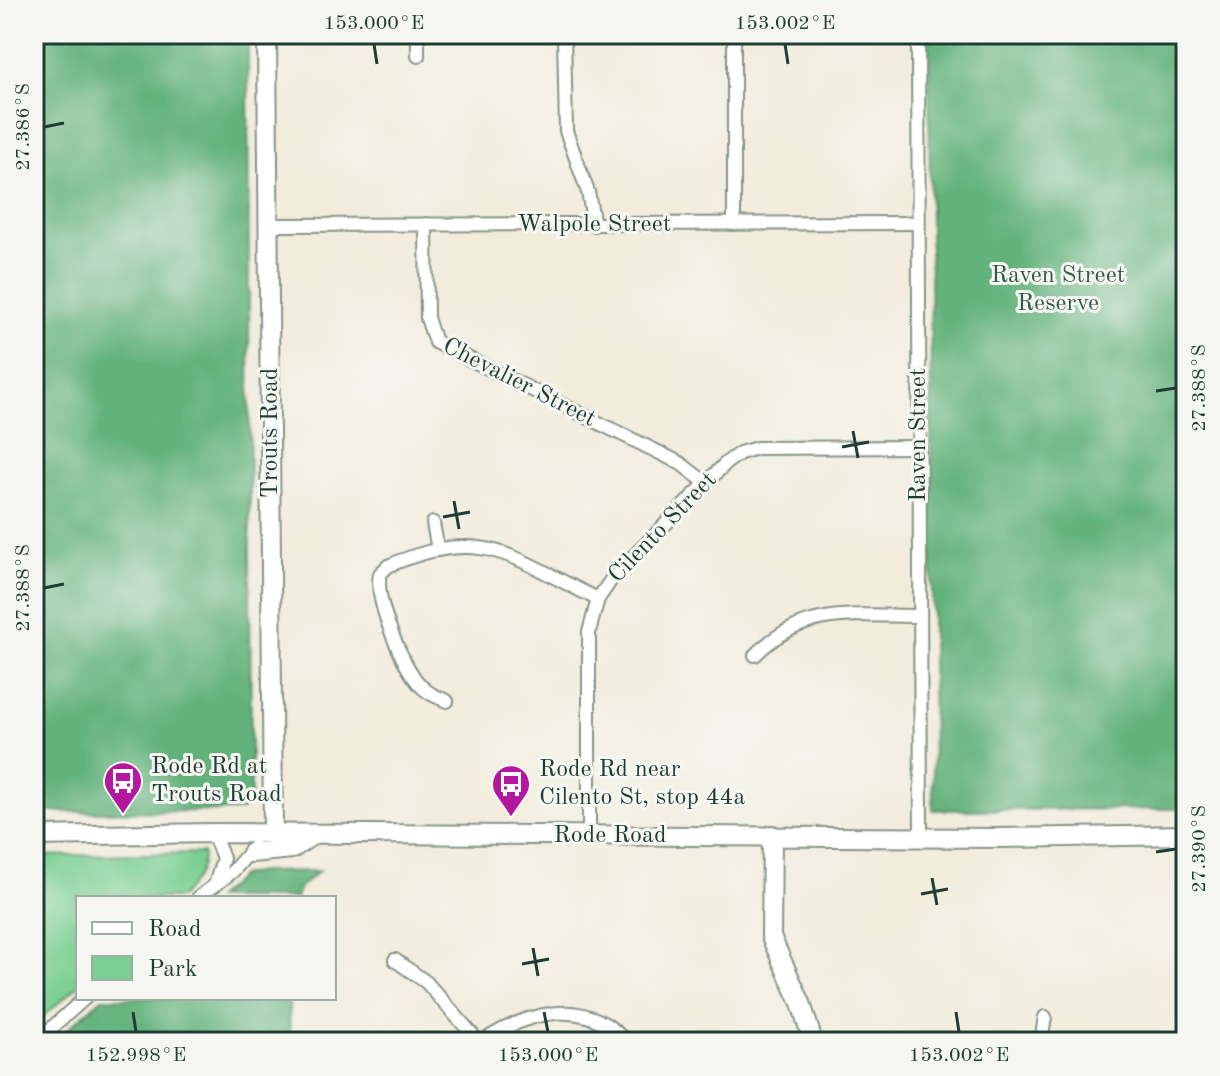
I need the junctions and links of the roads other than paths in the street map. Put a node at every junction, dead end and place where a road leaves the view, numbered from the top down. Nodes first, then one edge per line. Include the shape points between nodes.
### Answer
1 (267, 34) edge
2 (418, 34) edge
3 (564, 34) edge
4 (734, 34) edge
5 (918, 34) edge
6 (418, 56) dead end
7 (918, 223) junction
8 (426, 224) junction
9 (734, 224) junction
10 (270, 225) junction
11 (594, 225) junction
12 (919, 447) junction
13 (706, 483) junction
14 (433, 523) dead end
15 (438, 550) junction
16 (598, 599) junction
17 (919, 616) junction
18 (755, 655) dead end
19 (447, 701) dead end
20 (213, 833) junction
21 (265, 833) junction
22 (314, 834) junction
23 (772, 835) junction
24 (1186, 835) edge
25 (34, 836) edge
26 (589, 836) junction
27 (921, 837) junction
28 (251, 853) junction
29 (216, 882) junction
30 (200, 896) edge
31 (395, 960) dead end
32 (83, 1000) edge
33 (1045, 1017) dead end
34 (36, 1042) edge
35 (480, 1042) edge
36 (626, 1042) edge
37 (813, 1042) edge
38 (1041, 1042) edge

1 - 10 main road, Trouts Road
2 - 6 street
3 - 11 street via 566,131
4 - 9 street
5 - 7 street, Raven Street
7 - 9 street, Walpole Street
7 - 12 street, Raven Street
8 - 10 street, Walpole Street
8 - 11 street, Walpole Street
8 - 13 street, Chevalier Street via 427,318 435,342 680,463
9 - 11 street, Walpole Street
10 - 21 main road, Trouts Road
12 - 13 street, Cilento Street via 757,448 732,458
12 - 17 street, Raven Street
13 - 16 street, Cilento Street via 613,577
14 - 15 street
15 - 16 street via 490,548
15 - 19 street via 388,566 379,584 402,658 421,686
16 - 26 street, Cilento Street via 589,632
17 - 18 street via 807,620 785,629
17 - 27 street, Raven Street
20 - 21 main road, Rode Road
20 - 25 main road, Rode Road
20 - 29 street via 223,858
21 - 22 main road, Rode Road
21 - 28 street, Trouts Road
22 - 26 main road, Rode Road
22 - 28 main road via 292,849
23 - 26 main road, Rode Road
23 - 27 main road, Rode Road
23 - 37 main road via 771,937
24 - 27 main road, Rode Road
28 - 29 street, Trouts Road
29 - 30 street, Trouts Road
31 - 35 street via 426,982
32 - 34 street
33 - 38 street
35 - 36 street via 514,1023 560,1011 601,1021

